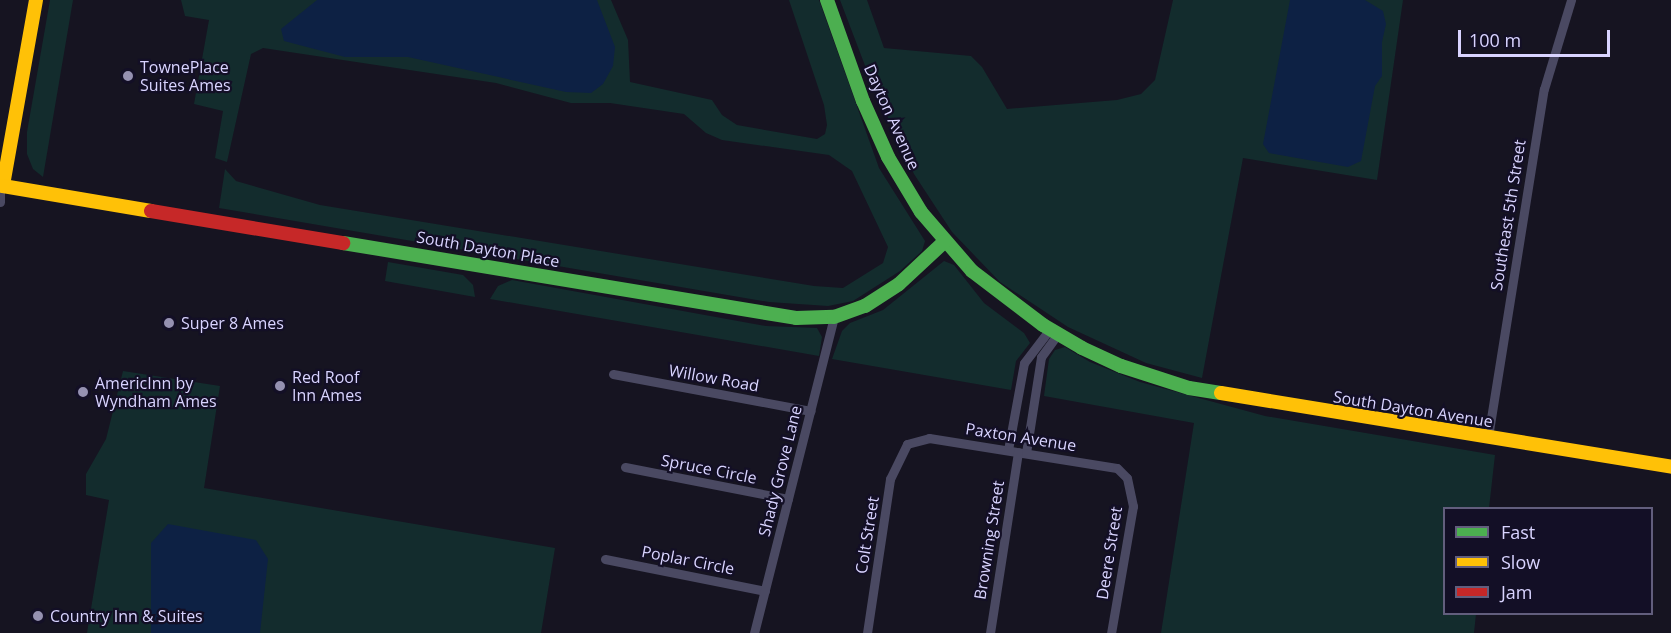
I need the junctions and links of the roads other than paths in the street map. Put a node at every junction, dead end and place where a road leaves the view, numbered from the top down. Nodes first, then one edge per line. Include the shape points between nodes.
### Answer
1 (36, 0) edge
2 (827, 0) edge
3 (1571, 0) edge
4 (1, 186) edge
5 (0, 202) edge
6 (944, 242) junction
7 (834, 317) junction
8 (1054, 332) junction
9 (613, 374) dead end
10 (1150, 377) joint
11 (811, 411) junction
12 (1488, 437) junction
13 (907, 444) joint
14 (1017, 452) junction
15 (625, 467) dead end
16 (1671, 467) edge
17 (1127, 478) joint
18 (788, 499) junction
19 (605, 559) dead end
20 (765, 591) junction
21 (754, 633) edge
22 (867, 633) edge
23 (990, 633) edge
24 (1111, 633) edge

1 - 4 street
2 - 6 street, Dayton Avenue via 863,101 888,157
3 - 12 street, Southeast 5th Street via 1544,88
4 - 5 street
4 - 7 street, South Dayton Place via 785,316
6 - 7 street, South Dayton Place via 899,284 865,306
6 - 8 street, Dayton Avenue via 1007,299
7 - 11 street, Shady Grove Lane
8 - 10 street, Dayton Avenue
8 - 14 street, Browning Street via 1041,357
8 - 14 street, Browning Street via 1024,363
9 - 11 street, Willow Road
10 - 12 street, South Dayton Avenue via 1262,401
11 - 18 street, Shady Grove Lane
12 - 16 street, South Dayton Avenue
13 - 14 street, Paxton Avenue via 929,438
13 - 22 street, Colt Street via 890,478
14 - 17 street, Paxton Avenue via 1117,468
14 - 23 street, Browning Street
15 - 18 street, Spruce Circle
17 - 24 street, Deere Street via 1133,506
18 - 20 street, Shady Grove Lane
19 - 20 street, Poplar Circle
20 - 21 street, Shady Grove Lane

